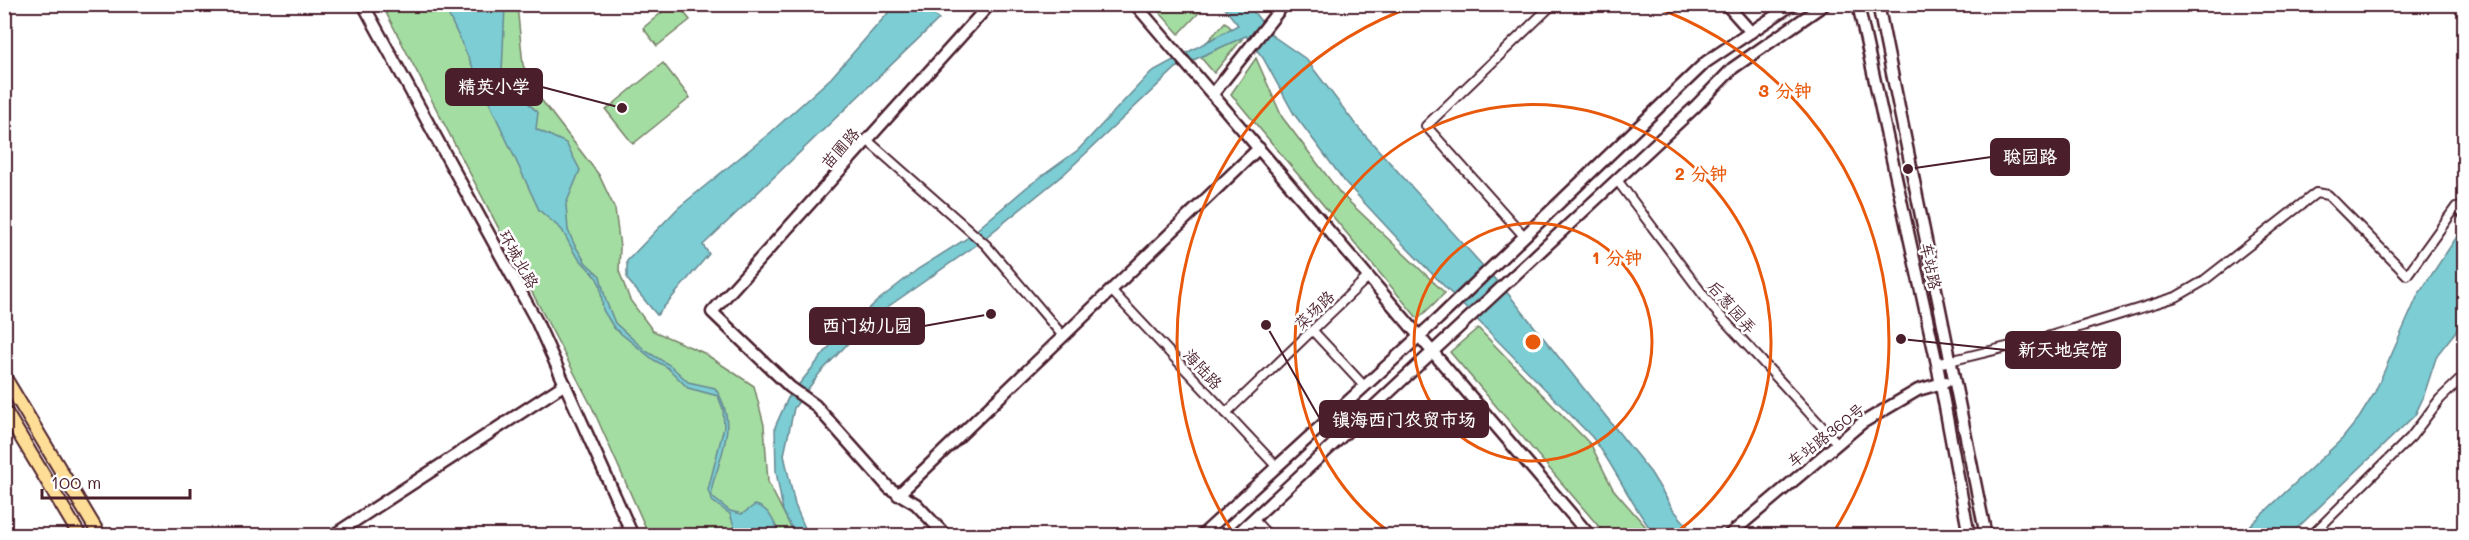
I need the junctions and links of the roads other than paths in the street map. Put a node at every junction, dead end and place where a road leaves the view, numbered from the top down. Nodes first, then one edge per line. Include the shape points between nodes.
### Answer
1 (363, 4) edge
2 (990, 4) edge
3 (1135, 4) edge
4 (1284, 4) edge
5 (1726, 4) edge
6 (1792, 4) edge
7 (1826, 4) edge
8 (1858, 4) edge
9 (1878, 4) edge
10 (1549, 6) edge
11 (1751, 32) junction
12 (1213, 94) junction
13 (867, 140) junction
14 (1259, 148) junction
15 (1617, 180) junction
16 (2464, 215) edge
17 (1524, 236) junction
18 (1369, 276) junction
19 (1111, 290) junction
20 (1313, 331) junction
21 (1419, 335) junction
22 (1064, 336) junction
23 (1433, 351) junction
24 (1952, 360) junction
25 (1937, 364) junction
26 (4, 376) edge
27 (2464, 376) edge
28 (1955, 381) junction
29 (1940, 383) junction
30 (565, 384) junction
31 (1365, 387) junction
32 (4, 409) edge
33 (1226, 413) junction
34 (1837, 443) junction
35 (1276, 466) junction
36 (898, 495) junction
37 (1253, 519) junction
38 (80, 536) edge
39 (100, 536) edge
40 (332, 536) edge
41 (633, 536) edge
42 (946, 536) edge
43 (1201, 536) edge
44 (1235, 536) edge
45 (1269, 536) edge
46 (1590, 536) edge
47 (1728, 536) edge
48 (1969, 536) edge
49 (1986, 536) edge
50 (2311, 536) edge

1 - 30 street, 环城北路 via 536,320
2 - 13 street, 苗圃路
3 - 12 street
4 - 12 street
5 - 11 street
6 - 11 street
7 - 15 street via 1733,68
8 - 25 street, 车站路
9 - 24 street, 车站路
10 - 17 street via 1426,126
11 - 17 street via 1706,62
12 - 14 street
13 - 22 street via 986,245
13 - 36 street, 苗圃路 via 712,312 790,387 815,405
14 - 18 street
14 - 19 street
15 - 23 street
15 - 34 street, 后葱园弄 via 1713,308
16 - 24 street via 2456,207 2407,275 2328,195 2316,193 2202,282 2176,297 2044,338
17 - 21 street
18 - 20 street, 菜场路
18 - 21 street
19 - 22 street
19 - 33 street, 海陆路
20 - 31 street
20 - 33 street, 菜场路
21 - 23 street
21 - 31 street
22 - 36 street
23 - 37 street
23 - 46 street
24 - 25 street
24 - 28 street, 车站路
25 - 29 street, 车站路
26 - 39 main road
27 - 50 street via 2410,437
28 - 29 street, 车站路360号
28 - 49 street, 车站路
29 - 34 street, 车站路360号 via 1918,390 1862,423
29 - 48 street, 车站路
30 - 40 street
30 - 41 street, 环城北路
31 - 35 street
32 - 38 main road
33 - 35 street, 海陆路
34 - 47 street, 车站路360号
35 - 43 street
36 - 42 street via 916,504
37 - 44 street
37 - 45 street

